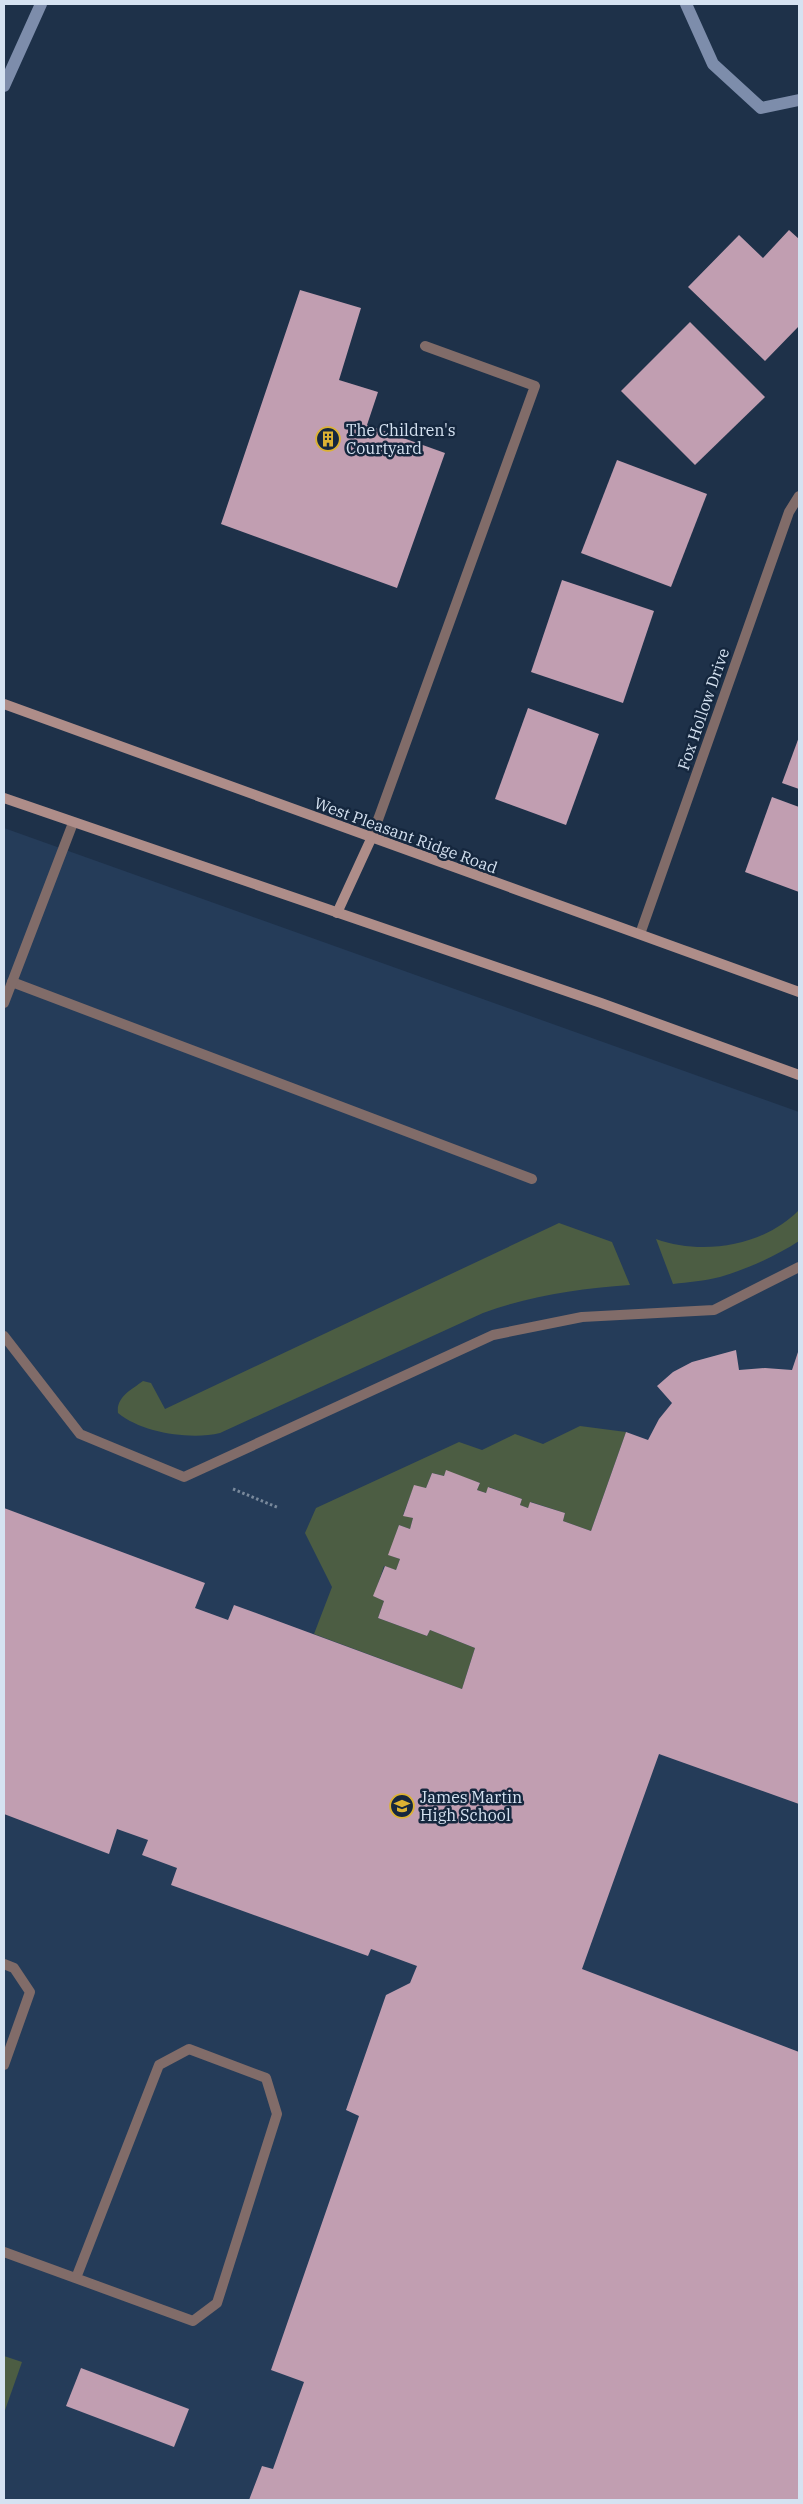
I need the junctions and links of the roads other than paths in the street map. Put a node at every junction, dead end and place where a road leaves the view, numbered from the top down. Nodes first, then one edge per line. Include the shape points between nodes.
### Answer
1 (425, 346) dead end
2 (799, 496) edge
3 (4, 704) edge
4 (4, 798) edge
5 (73, 823) junction
6 (371, 838) junction
7 (337, 913) junction
8 (640, 934) junction
9 (12, 982) junction
10 (799, 992) edge
11 (4, 1003) edge
12 (799, 1074) edge
13 (532, 1179) dead end
14 (799, 1268) edge
15 (4, 1336) edge
16 (4, 1964) edge
17 (4, 2065) edge
18 (4, 2252) edge
19 (76, 2278) junction

1 - 6 street via 535,386
2 - 8 street, Fox Hollow Drive via 788,512
3 - 6 main road, West Pleasant Ridge Road
4 - 5 main road
5 - 7 main road
5 - 9 street
6 - 7 main road
6 - 8 main road, West Pleasant Ridge Road
7 - 12 main road
8 - 10 main road, West Pleasant Ridge Road
9 - 11 street
9 - 13 street
14 - 15 street via 714,1310 582,1317 492,1335 184,1477 80,1434
16 - 17 street via 14,1968 30,1992
18 - 19 street
19 - 19 street via 193,2322 217,2303 277,2114 266,2078 189,2049 159,2065

